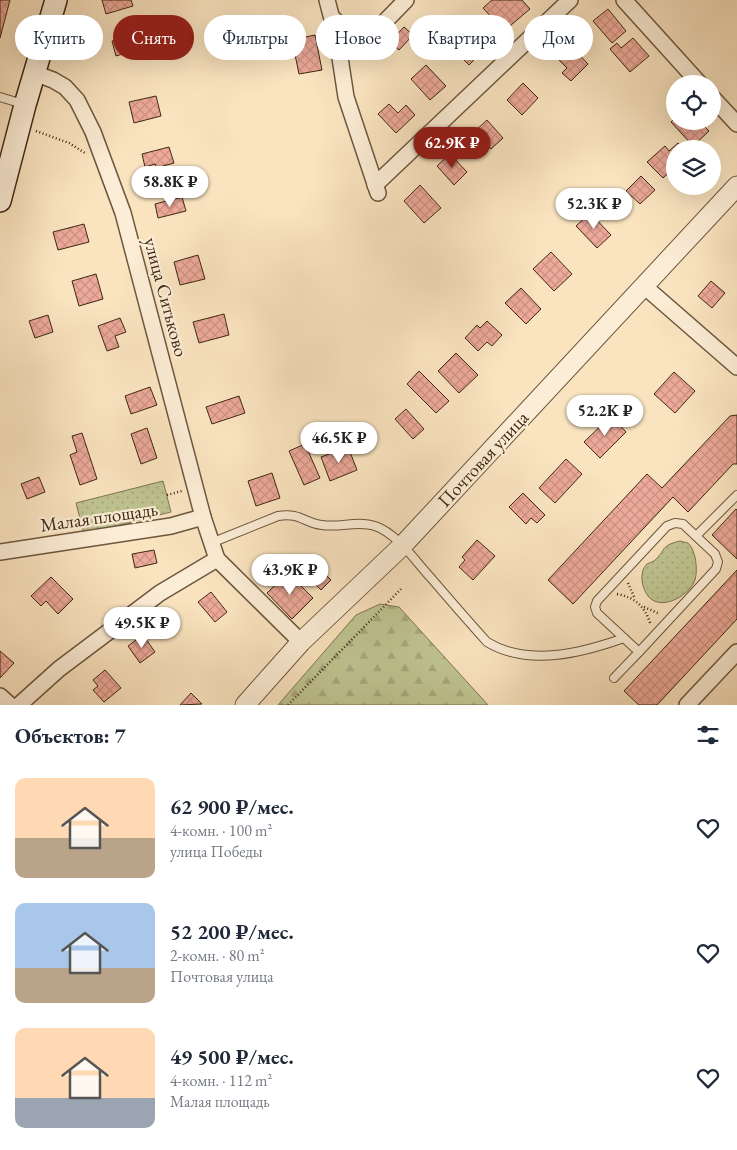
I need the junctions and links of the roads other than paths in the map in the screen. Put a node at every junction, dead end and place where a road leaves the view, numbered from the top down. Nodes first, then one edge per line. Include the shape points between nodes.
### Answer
1 (56, 0) edge
2 (327, 0) edge
3 (406, 0) edge
4 (570, 0) edge
5 (624, 0) edge
6 (332, 15) edge
7 (391, 15) edge
8 (340, 60) edge
9 (34, 73) junction
10 (692, 75) edge
11 (0, 97) edge
12 (25, 105) junction
13 (721, 107) edge
14 (737, 124) edge
15 (3, 181) edge
16 (737, 186) edge
17 (0, 201) edge
18 (644, 286) junction
19 (737, 367) edge
20 (737, 495) edge
21 (203, 517) junction
22 (696, 536) junction
23 (211, 543) junction
24 (402, 546) junction
25 (0, 552) edge
26 (217, 559) junction
27 (624, 638) junction
28 (301, 642) junction
29 (639, 652) junction
30 (737, 652) edge
31 (614, 678) dead end
32 (0, 696) edge
33 (10, 705) edge
34 (19, 705) edge
35 (246, 705) edge
36 (687, 705) edge

1 - 9 main road
2 - 6 street
3 - 7 street
4 - 8 street via 377,189 346,97
5 - 10 street
9 - 12 main road
9 - 21 street, улица Ситьково via 65,87 78,100 96,140 123,213
11 - 12 lane
12 - 15 main road via 9,149
13 - 14 street
15 - 17 main road
16 - 18 street, Почтовая улица
18 - 19 street
18 - 24 street, Почтовая улица
20 - 22 lane
21 - 23 street, улица Ситьково
21 - 25 street, Малая площадь via 171,526
22 - 27 lane via 683,524 667,526 601,597 594,607
22 - 29 lane via 715,554 716,569
23 - 24 lane via 289,514 320,525 373,525 386,530
23 - 26 street, улица Ситьково
24 - 27 lane via 486,642 498,649 519,654 560,654 589,650
24 - 28 street, Почтовая улица
26 - 28 street
26 - 34 street via 160,593 58,669
27 - 29 lane
28 - 35 street, Почтовая улица
29 - 31 lane
30 - 36 street
32 - 33 street

